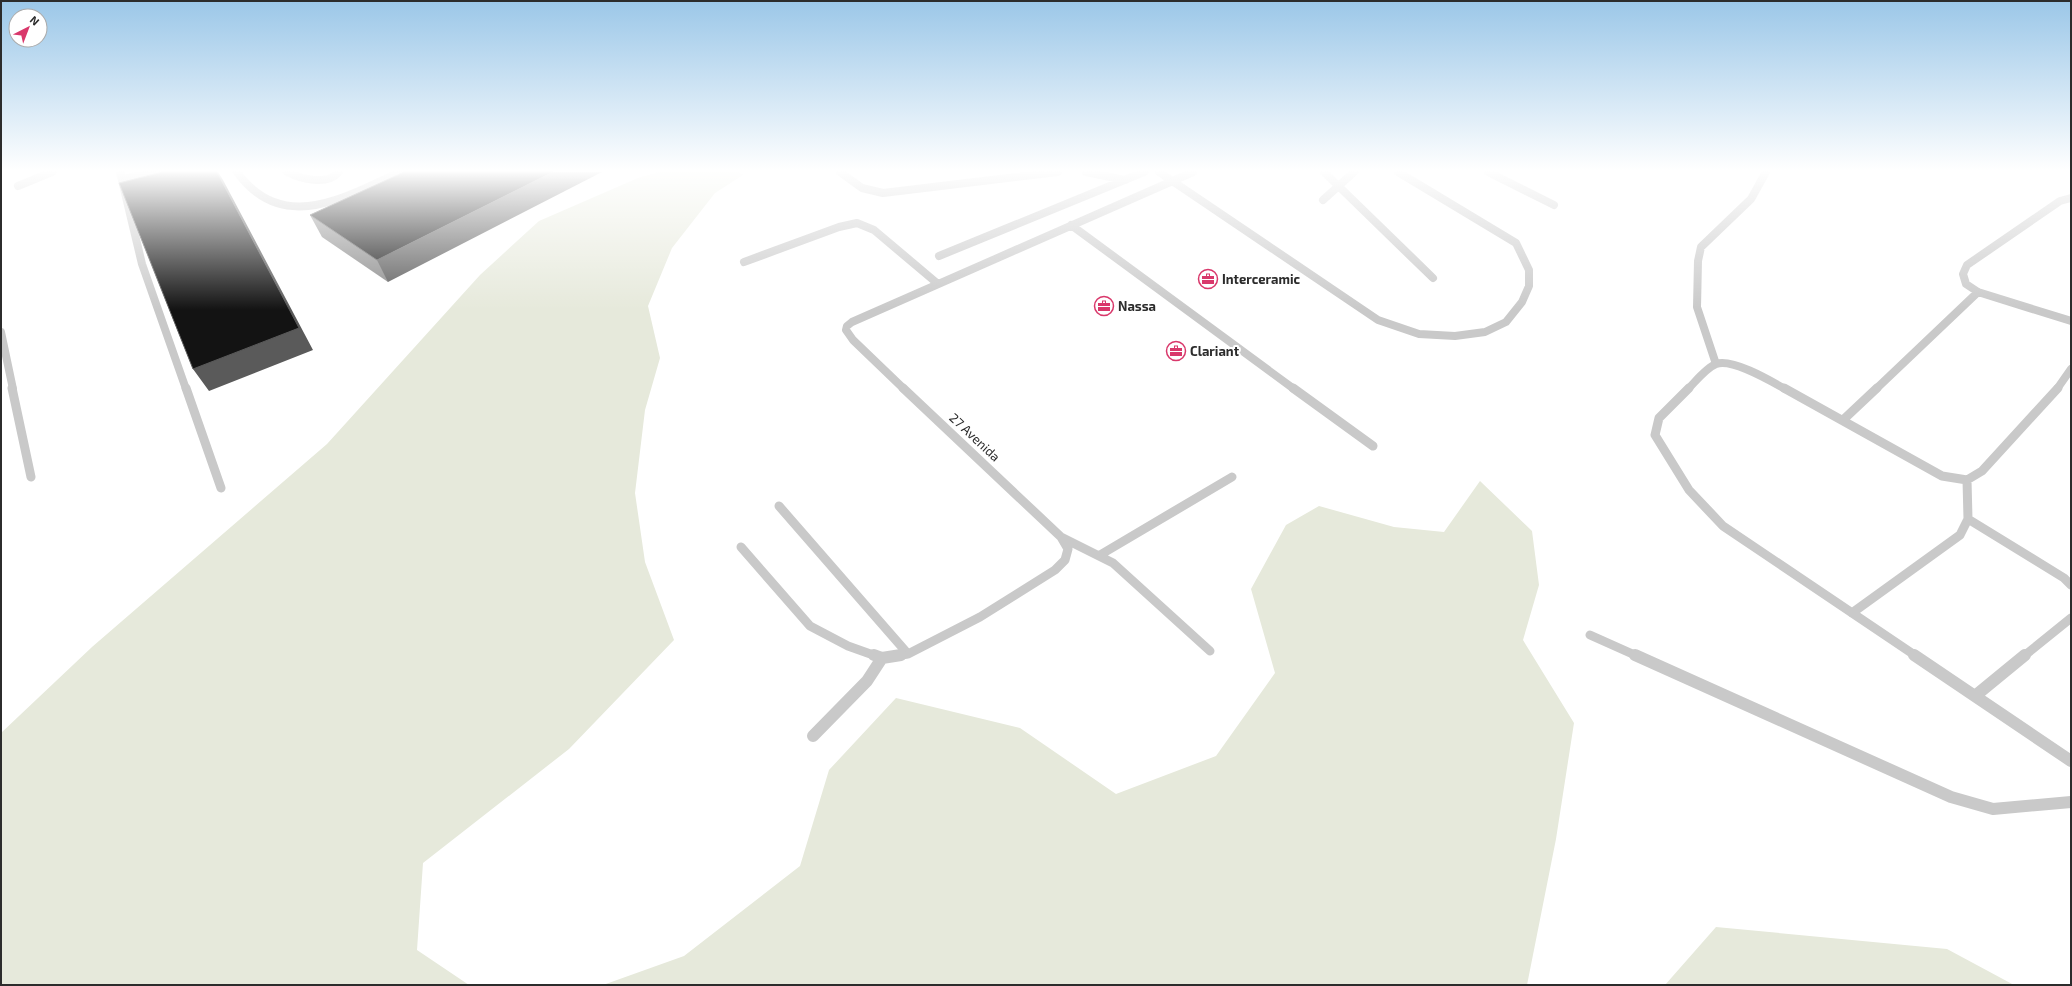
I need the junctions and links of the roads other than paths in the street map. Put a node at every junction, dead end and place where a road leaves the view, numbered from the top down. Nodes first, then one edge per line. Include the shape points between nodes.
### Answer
1 (132, 218) edge
2 (1032, 218) edge
3 (1087, 218) edge
4 (1227, 218) edge
5 (1372, 218) edge
6 (1474, 218) edge
7 (1730, 218) edge
8 (2036, 218) edge
9 (1071, 225) junction
10 (939, 256) dead end
11 (744, 262) dead end
12 (1433, 278) dead end
13 (938, 284) junction
14 (1978, 292) junction
15 (2071, 321) edge
16 (1, 332) edge
17 (1716, 364) junction
18 (2071, 369) edge
19 (1843, 420) junction
20 (1373, 446) dead end
21 (31, 477) dead end
22 (1232, 477) dead end
23 (1967, 480) junction
24 (220, 488) dead end
25 (779, 506) dead end
26 (1968, 519) junction
27 (1061, 537) junction
28 (741, 547) dead end
29 (1100, 555) junction
30 (2071, 585) edge
31 (1852, 613) junction
32 (2071, 618) edge
33 (1590, 634) dead end
34 (1210, 652) dead end
35 (908, 654) junction
36 (882, 658) junction
37 (1975, 696) junction
38 (813, 736) dead end
39 (2071, 761) edge
40 (2071, 802) edge

1 - 24 lane via 142,264
2 - 10 lane
3 - 9 lane, 27 Avenida
4 - 6 lane via 1378,320 1399,329 1424,335 1472,335 1504,324 1526,300 1531,277 1527,258 1516,243
5 - 12 lane
7 - 17 lane via 1701,247 1698,262 1697,307
8 - 14 lane via 1968,265 1962,272 1963,280 1968,287
9 - 13 lane, 27 Avenida
9 - 20 lane
11 - 13 lane via 853,222 863,223
13 - 27 lane, 27 Avenida via 852,322 846,330 853,340
14 - 15 lane
14 - 19 lane
16 - 21 lane
17 - 19 lane via 1738,366 1763,376
17 - 31 lane via 1659,418 1655,435 1689,490 1723,526
18 - 23 lane via 2058,387 1982,471
19 - 23 lane via 1942,476
22 - 29 lane
23 - 26 lane
25 - 35 lane
26 - 30 lane via 2064,578
26 - 31 lane via 1960,535
27 - 29 lane
27 - 35 lane, 27 Avenida via 1068,549 1065,560 1054,570 980,617
28 - 36 lane, 27 Avenida via 810,626 848,646
29 - 34 lane via 1114,563
31 - 37 lane
32 - 37 lane
33 - 40 lane via 1951,797 1993,809
35 - 36 lane, 27 Avenida
36 - 38 lane via 867,681
37 - 39 lane

